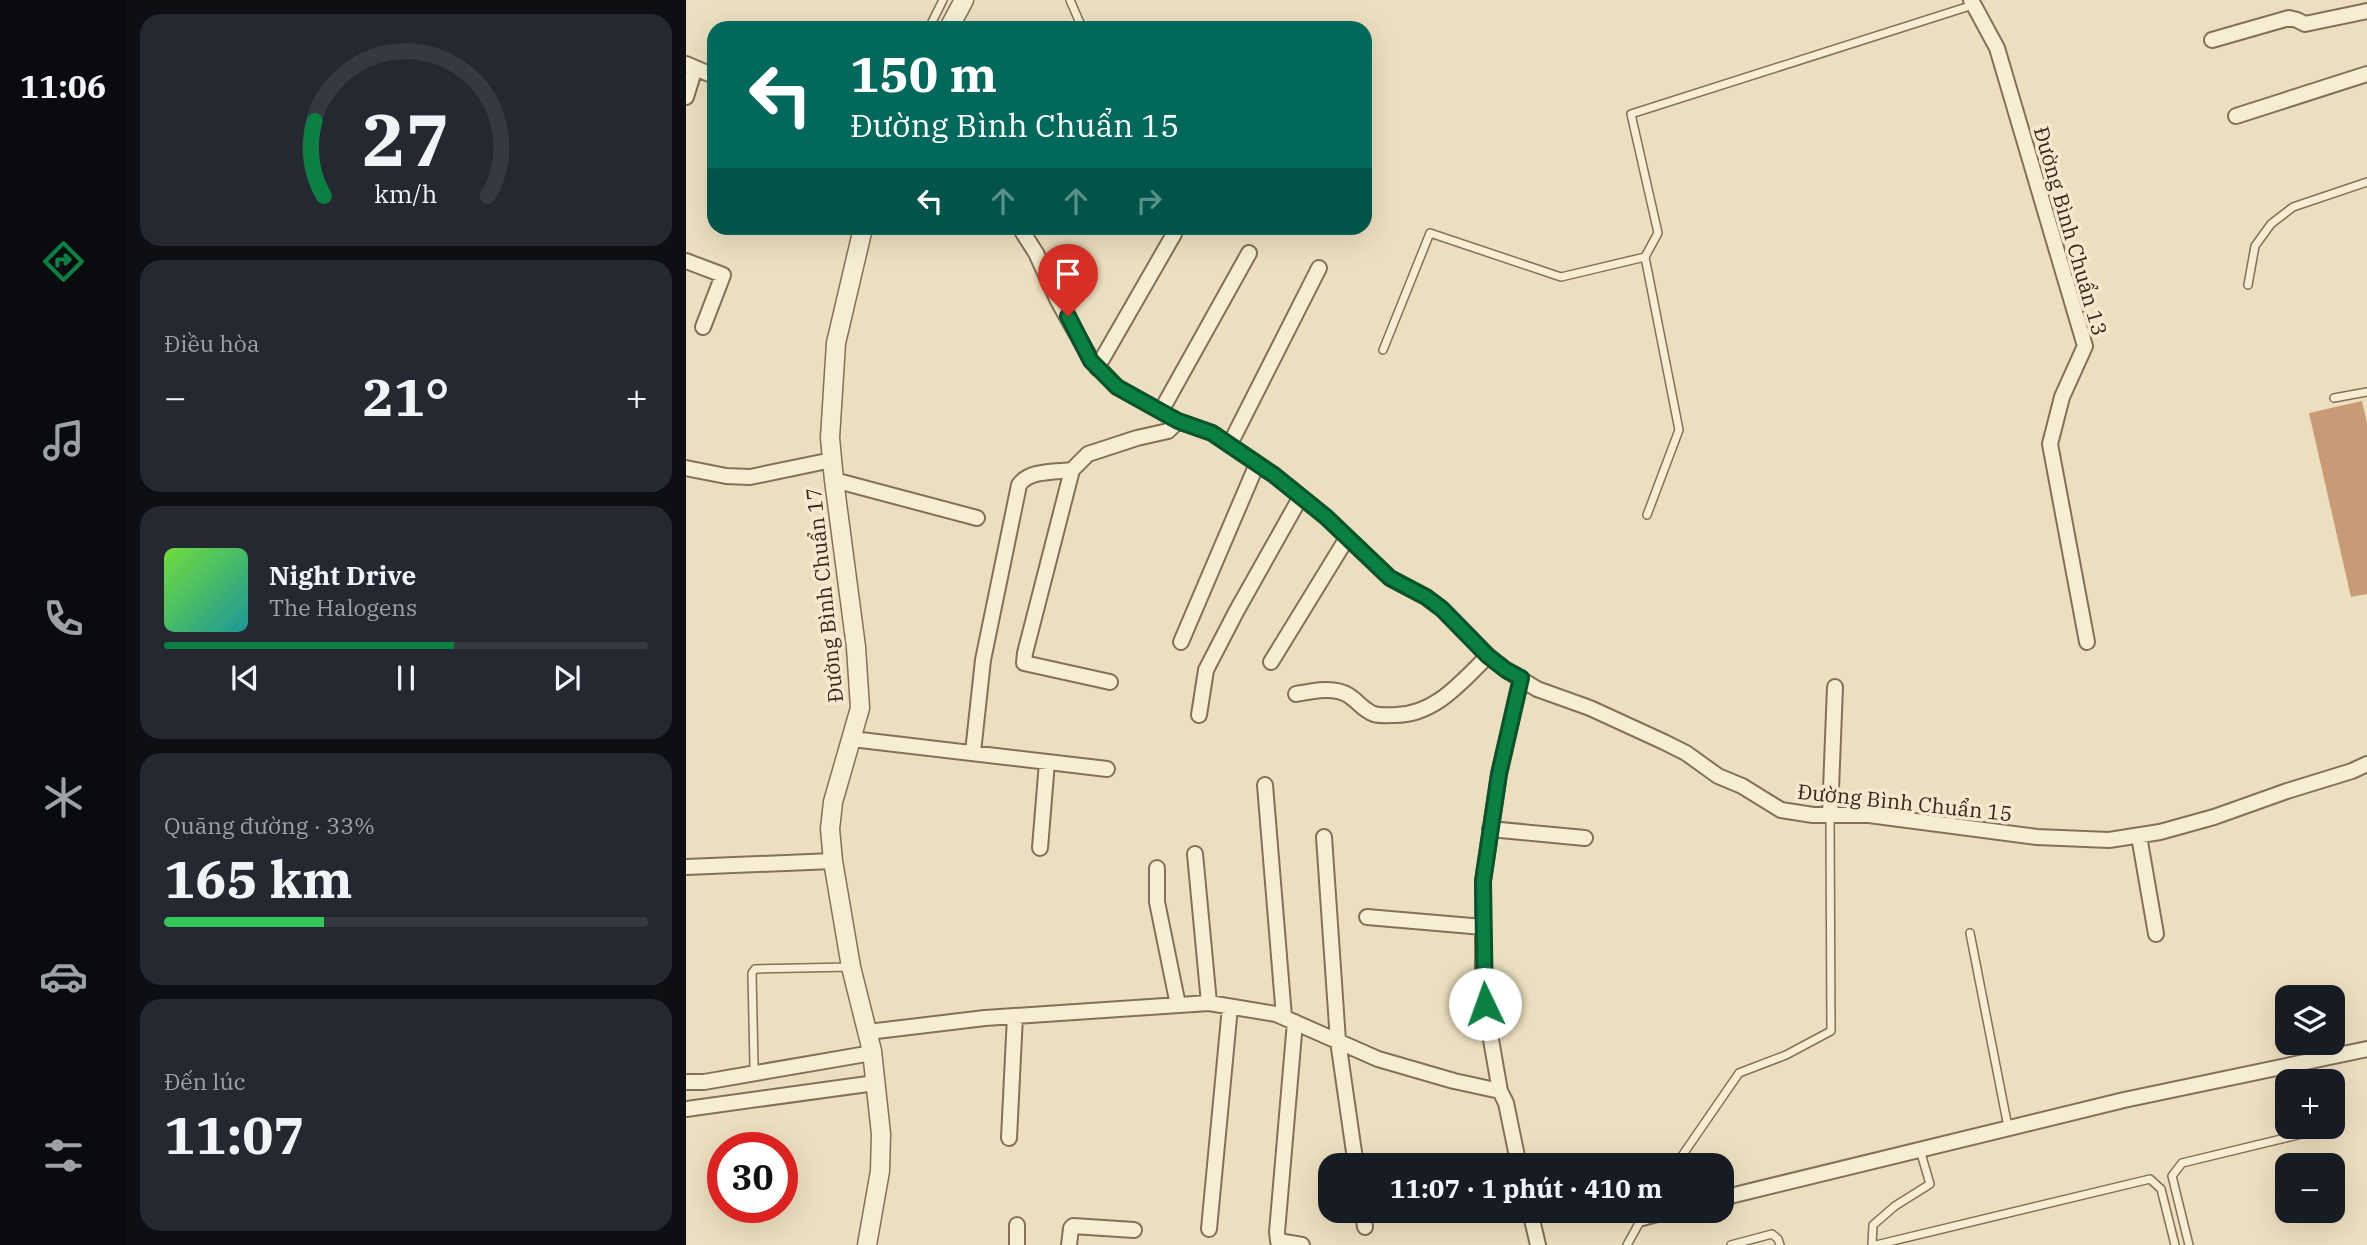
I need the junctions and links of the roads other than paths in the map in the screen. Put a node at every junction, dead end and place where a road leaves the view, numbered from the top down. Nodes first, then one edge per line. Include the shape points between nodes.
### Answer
1 (943, 0) edge
2 (964, 0) edge
3 (1070, 0) edge
4 (1972, 2) edge
5 (2367, 11) edge
6 (932, 21) edge
7 (953, 21) edge
8 (1079, 21) edge
9 (2212, 40) dead end
10 (691, 66) edge
11 (2367, 74) edge
12 (686, 97) edge
13 (2236, 116) dead end
14 (2367, 182) edge
15 (861, 235) edge
16 (1024, 235) edge
17 (1173, 235) edge
18 (1249, 253) dead end
19 (1645, 257) junction
20 (686, 261) edge
21 (1319, 268) dead end
22 (2248, 285) dead end
23 (703, 327) dead end
24 (1383, 350) dead end
25 (1097, 368) junction
26 (2367, 392) edge
27 (2334, 398) dead end
28 (1161, 411) junction
29 (1178, 421) junction
30 (1230, 444) junction
31 (832, 460) junction
32 (1257, 464) junction
33 (686, 468) edge
34 (1072, 470) junction
35 (834, 480) junction
36 (1300, 498) junction
37 (1647, 515) dead end
38 (977, 518) dead end
39 (1347, 538) junction
40 (1181, 642) dead end
41 (2087, 642) dead end
42 (1488, 656) junction
43 (1272, 663) dead end
44 (1521, 678) junction
45 (1110, 682) dead end
46 (1835, 687) dead end
47 (1296, 694) dead end
48 (1199, 715) dead end
49 (852, 739) junction
50 (973, 752) junction
51 (1047, 762) junction
52 (2367, 764) edge
53 (1107, 769) dead end
54 (1265, 785) dead end
55 (1830, 816) junction
56 (1490, 830) junction
57 (2139, 836) junction
58 (1325, 837) dead end
59 (1585, 838) dead end
60 (1040, 848) dead end
61 (1195, 855) dead end
62 (833, 861) junction
63 (686, 867) edge
64 (1157, 867) dead end
65 (1367, 917) dead end
66 (1483, 927) junction
67 (1970, 933) dead end
68 (2156, 933) dead end
69 (851, 967) junction
70 (1209, 1003) junction
71 (1178, 1005) junction
72 (1230, 1007) junction
73 (1014, 1016) junction
74 (1290, 1020) junction
75 (868, 1032) junction
76 (1338, 1041) junction
77 (2367, 1049) edge
78 (872, 1053) junction
79 (2301, 1063) junction
80 (754, 1066) dead end
81 (2303, 1069) edge
82 (686, 1082) edge
83 (875, 1083) junction
84 (1500, 1091) junction
85 (686, 1109) edge
86 (2008, 1127) junction
87 (1009, 1138) dead end
88 (2281, 1139) edge
89 (1919, 1148) junction
90 (1354, 1153) edge
91 (1516, 1153) edge
92 (1684, 1153) edge
93 (1734, 1195) edge
94 (1364, 1223) edge
95 (1533, 1223) edge
96 (1639, 1223) edge
97 (1017, 1225) dead end
98 (1365, 1227) dead end
99 (1209, 1229) dead end
100 (1134, 1230) dead end
101 (867, 1245) edge
102 (1017, 1245) edge
103 (1069, 1245) edge
104 (1302, 1245) edge
105 (1538, 1245) edge
106 (1627, 1245) edge
107 (1731, 1245) edge
108 (1780, 1245) edge
109 (1874, 1245) edge
110 (2175, 1245) edge
111 (2189, 1245) edge

1 - 6 lane
2 - 7 street
3 - 8 lane
4 - 19 lane via 1631,114 1658,233
4 - 41 street, Đường Bình Chuẩn 13 via 1997,48 2085,346 2062,397 2050,444
5 - 9 street via 2305,24 2289,18
10 - 12 street
11 - 13 street
14 - 22 lane via 2293,207 2272,224 2255,246
15 - 31 street, Đường Bình Chuẩn 17 via 836,343
16 - 25 street, Đường Bình Chuẩn 15
17 - 25 street
18 - 28 street
19 - 24 lane via 1561,277 1430,233
19 - 37 lane via 1679,430
20 - 23 street via 723,275
21 - 30 street
25 - 28 street, Đường Bình Chuẩn 15 via 1117,387
26 - 27 lane
28 - 29 street, Đường Bình Chuẩn 15
29 - 30 street, Đường Bình Chuẩn 15
29 - 34 street via 1168,431 1088,454
30 - 32 street, Đường Bình Chuẩn 15
31 - 33 street via 750,477
31 - 35 street, Đường Bình Chuẩn 17
32 - 36 street, Đường Bình Chuẩn 15
32 - 40 street
34 - 45 street via 1024,663
34 - 50 street via 1035,474 1020,485 983,660
35 - 38 street
35 - 49 street, Đường Bình Chuẩn 17 via 859,674 860,708
36 - 39 street, Đường Bình Chuẩn 15
36 - 48 street via 1206,670
39 - 42 street, Đường Bình Chuẩn 15 via 1390,578 1442,609
39 - 43 street
42 - 44 street, Đường Bình Chuẩn 15
42 - 47 street via 1447,696 1428,708 1402,714 1377,715 1348,694 1325,690
44 - 55 street, Đường Bình Chuẩn 15 via 1686,753 1780,810
44 - 56 street
46 - 55 street
49 - 50 street
49 - 62 street, Đường Bình Chuẩn 17 via 833,802
50 - 51 street
51 - 53 street
51 - 60 street
52 - 57 street, Đường Bình Chuẩn 15 via 2214,817
54 - 74 street
55 - 57 street, Đường Bình Chuẩn 15 via 1869,815 2084,841
55 - 92 lane via 1832,1031 1740,1073
56 - 59 street
56 - 66 street
57 - 68 street
58 - 76 street
61 - 70 street
62 - 63 street
62 - 69 street, Đường Bình Chuẩn 17
64 - 71 street via 1157,902
65 - 66 street
66 - 84 street via 1483,994
67 - 86 lane
69 - 75 street, Đường Bình Chuẩn 17
69 - 80 lane via 755,969
70 - 71 street
70 - 72 street
71 - 73 street
72 - 74 street via 1276,1013
72 - 99 street
73 - 75 street
73 - 87 street
74 - 76 street
74 - 104 street via 1277,1232 1278,1241
75 - 78 street, Đường Bình Chuẩn 17
76 - 84 street via 1378,1059
76 - 90 street
77 - 79 street
78 - 82 street
78 - 83 street, Đường Bình Chuẩn 17
79 - 81 lane
79 - 86 street
83 - 85 street
83 - 101 street, Đường Bình Chuẩn 17 via 880,1171
84 - 91 street
86 - 89 street
88 - 111 lane via 2182,1163 2172,1176
89 - 93 street
89 - 109 lane via 1930,1184 1873,1225
94 - 98 street
95 - 105 street
96 - 106 lane
97 - 102 street
100 - 103 street via 1073,1226
107 - 108 lane via 1772,1234
109 - 110 lane via 2150,1179 2161,1189

